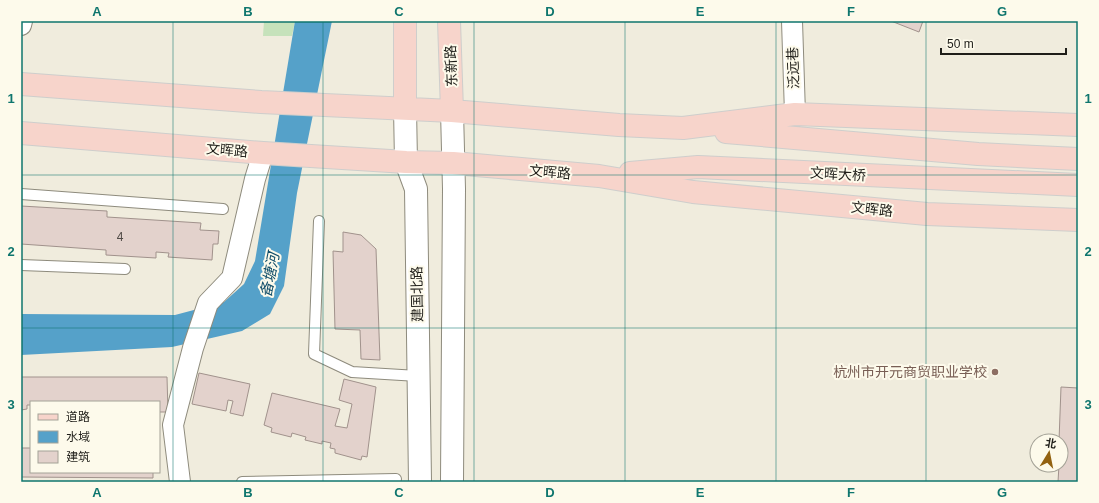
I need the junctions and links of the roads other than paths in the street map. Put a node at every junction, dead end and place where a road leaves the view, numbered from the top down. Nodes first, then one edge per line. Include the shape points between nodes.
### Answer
1 (22, 21) edge
2 (405, 21) edge
3 (449, 21) edge
4 (792, 21) edge
5 (21, 24) edge
6 (21, 84) edge
7 (405, 108) junction
8 (452, 111) junction
9 (795, 114) junction
10 (1078, 125) edge
11 (682, 128) junction
12 (21, 133) edge
13 (263, 153) junction
14 (1078, 160) edge
15 (406, 162) junction
16 (453, 163) junction
17 (599, 176) junction
18 (1078, 185) edge
19 (21, 194) edge
20 (223, 209) dead end
21 (1078, 220) edge
22 (319, 221) dead end
23 (21, 265) edge
24 (125, 269) dead end
25 (418, 376) junction
26 (396, 479) dead end
27 (180, 482) edge
28 (242, 482) edge
29 (420, 482) edge
30 (452, 482) edge

1 - 5 street
2 - 7 main road
3 - 8 main road, 东新路
4 - 9 street, 泛远巷
6 - 7 main road via 261,102
7 - 8 main road
7 - 15 main road, 建国北路
8 - 11 main road
8 - 16 main road
9 - 10 main road
9 - 11 main road
11 - 14 main road via 978,154
12 - 13 main road, 文晖路
13 - 15 main road, 文晖路
13 - 27 street via 232,278 208,303 193,348 173,425
15 - 16 main road, 文晖路
15 - 25 main road, 建国北路 via 416,189
16 - 17 main road, 文晖路
16 - 30 main road
17 - 18 main road, 文晖大桥 via 698,167
17 - 21 main road, 文晖路 via 693,192 919,213
19 - 20 lane
22 - 25 lane via 314,354 352,372
23 - 24 lane
25 - 29 main road, 建国北路
26 - 28 lane

